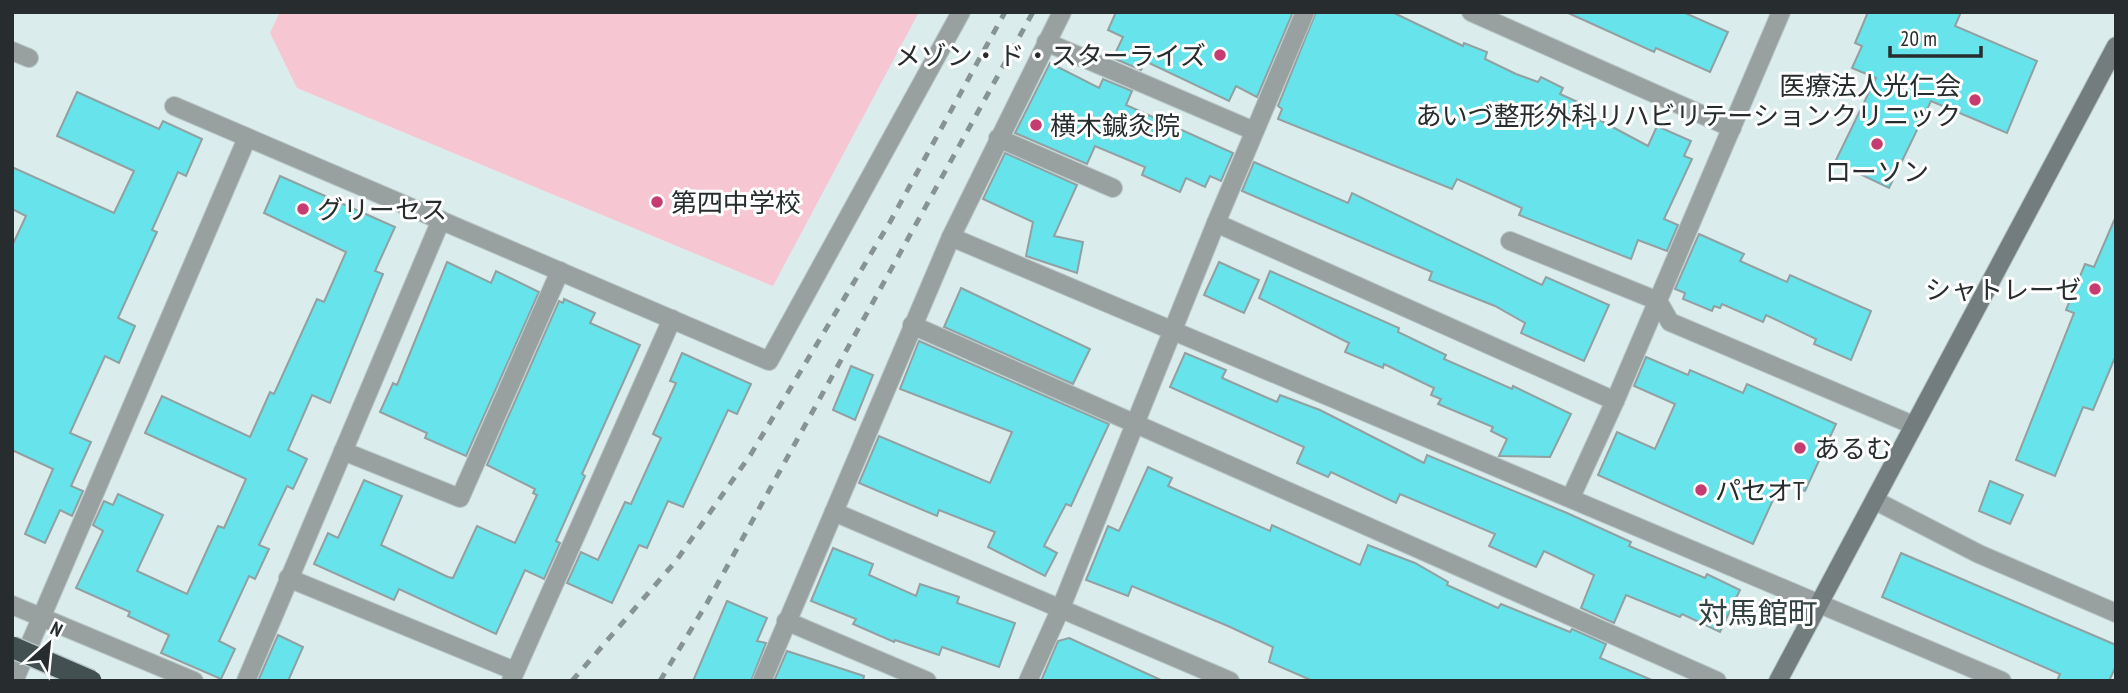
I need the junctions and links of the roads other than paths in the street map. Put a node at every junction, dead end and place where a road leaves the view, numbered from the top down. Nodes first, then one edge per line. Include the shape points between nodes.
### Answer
1 (961, 12) edge
2 (1062, 12) edge
3 (1305, 12) edge
4 (1471, 12) edge
5 (1781, 12) edge
6 (1046, 42) junction
7 (2116, 46) edge
8 (174, 106) dead end
9 (1732, 128) junction
10 (1254, 131) junction
11 (247, 138) junction
12 (998, 138) junction
13 (1113, 188) dead end
14 (440, 220) junction
15 (1216, 223) junction
16 (951, 237) junction
17 (1510, 241) dead end
18 (560, 271) junction
19 (1658, 301) junction
20 (672, 319) junction
21 (912, 325) junction
22 (1171, 332) junction
23 (1615, 401) junction
24 (1135, 423) junction
25 (1913, 425) junction
26 (343, 451) junction
27 (1571, 496) junction
28 (1876, 500) junction
29 (834, 512) junction
30 (288, 578) junction
31 (1816, 604) junction
32 (12, 605) edge
33 (1060, 610) junction
34 (2116, 613) edge
35 (40, 617) junction
36 (786, 621) junction
37 (12, 647) edge
38 (513, 676) edge
39 (1994, 679) edge
40 (14, 681) edge
41 (91, 681) edge
42 (194, 681) edge
43 (246, 681) edge
44 (762, 681) edge
45 (927, 681) edge
46 (1028, 681) edge
47 (1230, 681) edge
48 (1717, 681) edge
49 (1778, 681) edge

1 - 20 street via 769,360
2 - 6 street
3 - 10 street
4 - 9 street
5 - 9 street
6 - 10 street
6 - 12 street
7 - 25 street
8 - 11 street
9 - 19 street
10 - 15 street
11 - 14 street
11 - 35 street
12 - 13 street
12 - 16 street
14 - 18 street
14 - 26 street
15 - 22 street
15 - 23 street
16 - 21 street
16 - 22 street
17 - 19 street
18 - 20 street
18 - 26 street via 460,498
19 - 23 street
19 - 25 street via 1670,322
20 - 38 street
21 - 24 street
21 - 29 street
22 - 24 street
22 - 27 street
23 - 27 street
24 - 33 street
24 - 48 street
25 - 28 street
26 - 30 street
27 - 31 street
28 - 31 street
28 - 34 street via 1979,554
29 - 33 street
29 - 36 street
30 - 38 street
30 - 43 street
31 - 39 street
31 - 49 street
32 - 35 street
33 - 46 street
33 - 47 street
35 - 40 street
35 - 42 street
36 - 44 street
36 - 45 street
37 - 41 highway, bridge

